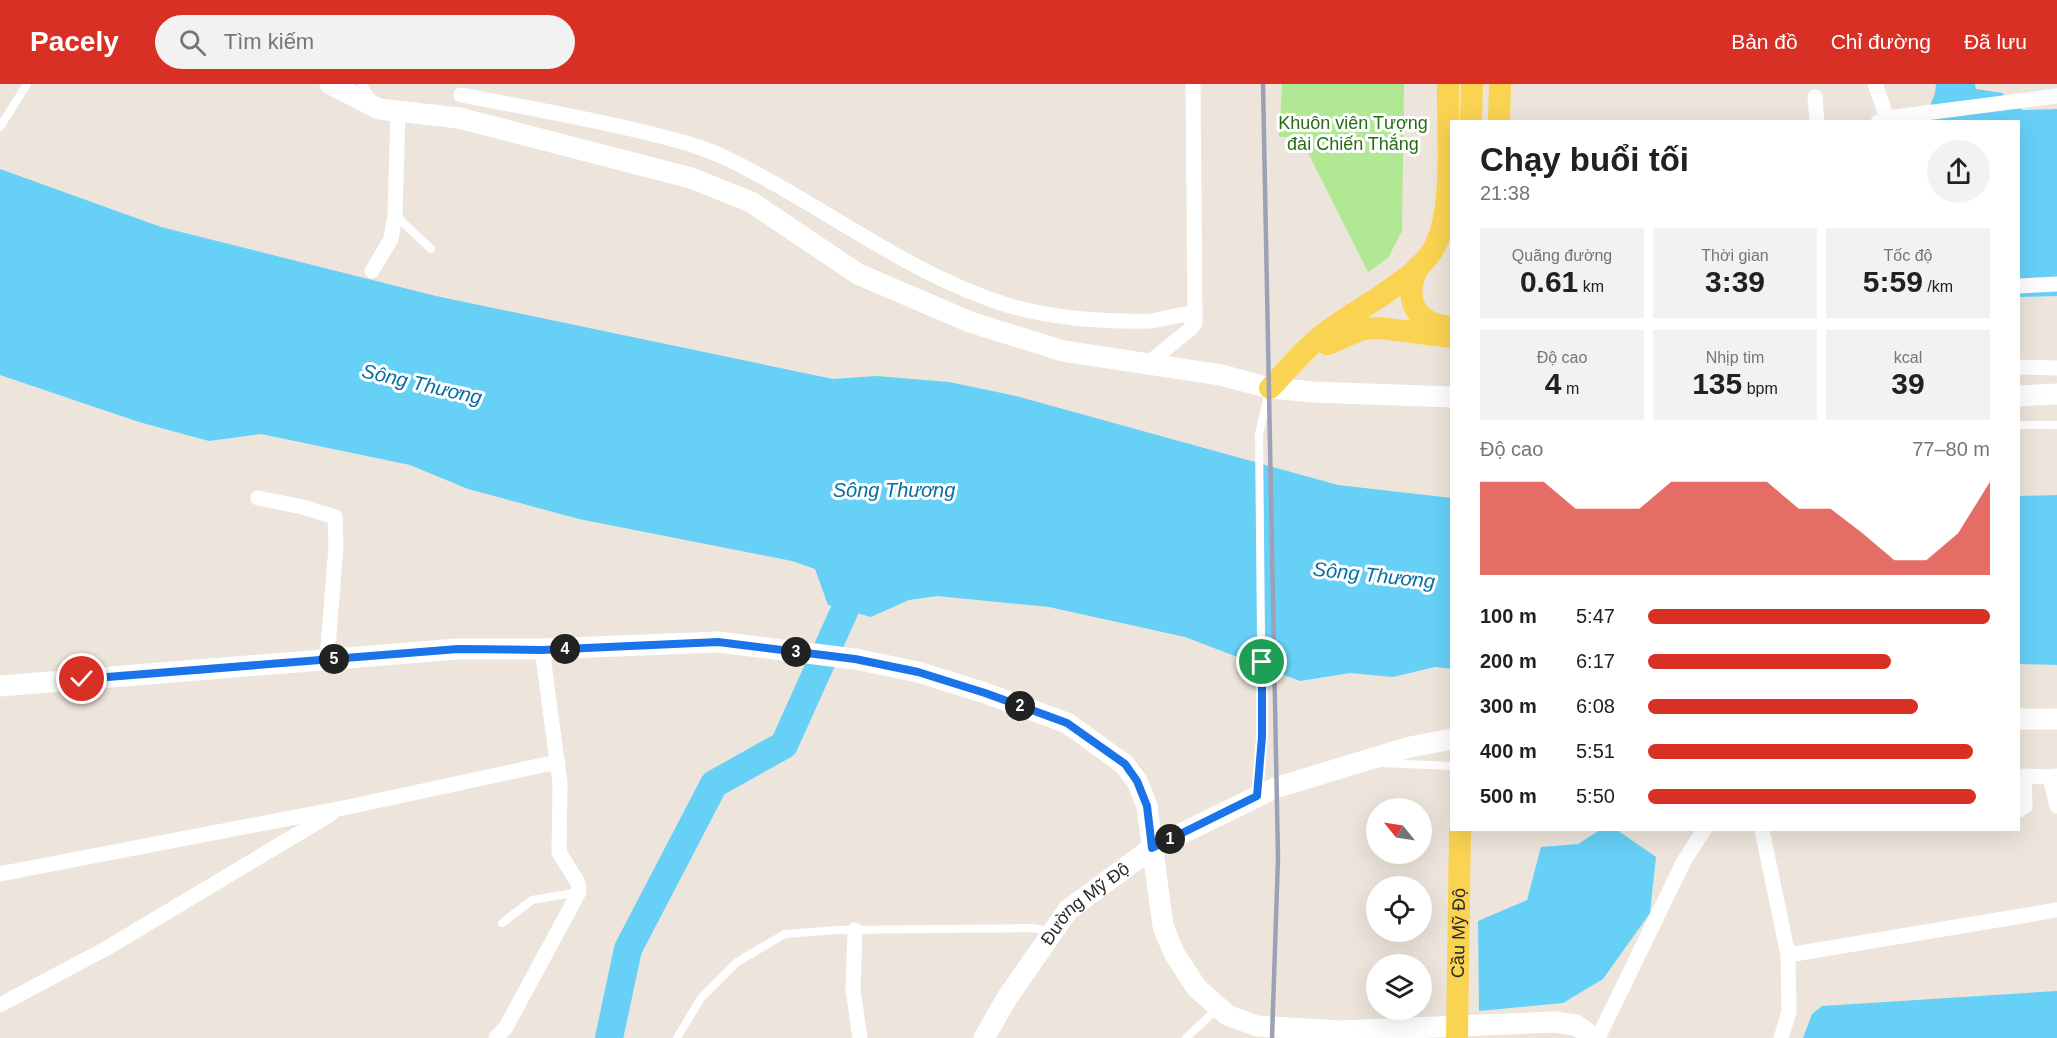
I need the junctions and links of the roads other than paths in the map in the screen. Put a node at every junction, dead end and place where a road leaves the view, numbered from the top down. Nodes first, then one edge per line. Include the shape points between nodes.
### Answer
1 (27, 84) edge
2 (330, 84) edge
3 (362, 84) edge
4 (1193, 84) edge
5 (1448, 84) edge
6 (1472, 84) edge
7 (1500, 84) edge
8 (1875, 84) edge
9 (462, 89) edge
10 (2057, 96) edge
11 (1815, 97) dead end
12 (388, 110) junction
13 (459, 118) junction
14 (1471, 120) edge
15 (1499, 120) edge
16 (1817, 120) edge
17 (1883, 120) edge
18 (0, 127) edge
19 (395, 215) junction
20 (430, 249) dead end
21 (1419, 265) junction
22 (372, 271) dead end
23 (2057, 284) edge
24 (2020, 286) edge
25 (1195, 315) junction
26 (1450, 327) edge
27 (1450, 337) edge
28 (1292, 363) junction
29 (1146, 365) junction
30 (2020, 367) edge
31 (2057, 368) edge
32 (1270, 388) junction
33 (2057, 394) edge
34 (2020, 396) edge
35 (1450, 397) edge
36 (2020, 425) edge
37 (2057, 425) edge
38 (258, 498) dead end
39 (542, 650) junction
40 (327, 660) junction
41 (0, 686) edge
42 (2020, 719) edge
43 (2053, 721) edge
44 (1450, 740) edge
45 (1364, 761) junction
46 (558, 762) junction
47 (1450, 766) edge
48 (2021, 776) edge
49 (2054, 776) edge
50 (1257, 796) junction
51 (2057, 806) edge
52 (342, 808) junction
53 (2020, 809) edge
54 (1460, 831) edge
55 (1703, 831) edge
56 (1762, 831) edge
57 (1152, 848) junction
58 (0, 874) edge
59 (579, 892) junction
60 (2057, 910) edge
61 (502, 923) dead end
62 (855, 930) junction
63 (1052, 931) junction
64 (1788, 955) junction
65 (0, 1005) edge
66 (1217, 1009) junction
67 (1257, 1032) edge
68 (1339, 1034) edge
69 (496, 1038) edge
70 (677, 1038) edge
71 (860, 1038) edge
72 (984, 1038) edge
73 (1186, 1038) edge
74 (1457, 1038) edge
75 (1596, 1038) edge
76 (1781, 1038) edge

1 - 18 lane
2 - 12 street
3 - 12 lane
4 - 25 street
5 - 21 main road via 1447,198 1435,247
6 - 14 main road
7 - 15 main road
8 - 17 street
9 - 13 street
9 - 25 street via 695,146 730,160 944,279 1006,305 1075,320 1158,321
10 - 17 street
11 - 16 street
12 - 13 street
12 - 19 street
13 - 29 street via 691,178 751,202 858,274 970,322 1063,351
19 - 20 lane
19 - 22 street via 391,239
21 - 26 main road via 1409,291 1414,306 1427,320
21 - 28 main road via 1326,332
23 - 24 street
25 - 29 street via 1189,330
27 - 28 main road via 1363,328
28 - 32 main road
29 - 32 street via 1221,375
30 - 31 street
32 - 35 street
32 - 50 lane via 1259,434 1262,737
33 - 34 street
36 - 37 lane
38 - 40 street via 335,517
39 - 40 street via 458,649
39 - 46 street
39 - 57 street via 718,642 855,659 918,672 985,693 1067,723 1125,764 1147,806
40 - 41 street
42 - 43 street
44 - 45 street, Đường Mỹ Độ
45 - 47 lane
45 - 50 street, Đường Mỹ Độ
46 - 52 street
46 - 59 street via 559,852 578,883
48 - 49 street
48 - 53 street via 2025,806
49 - 51 street
50 - 57 street, Đường Mỹ Độ
52 - 58 street
52 - 65 street via 107,948
54 - 74 main road, Cầu Mỹ Độ
55 - 75 street via 1684,861
56 - 64 street
57 - 63 street, Đường Mỹ Độ via 1068,910
57 - 66 street via 1163,926 1196,987
59 - 61 lane via 532,900
59 - 69 street via 506,1027
60 - 64 street
62 - 63 lane
62 - 70 lane via 785,934 737,962 701,998
62 - 71 street via 853,990
63 - 72 street, Đường Mỹ Độ
64 - 76 street via 1789,1012
66 - 67 street
66 - 73 lane
67 - 68 street
68 - 75 street via 1554,1022 1575,1025

